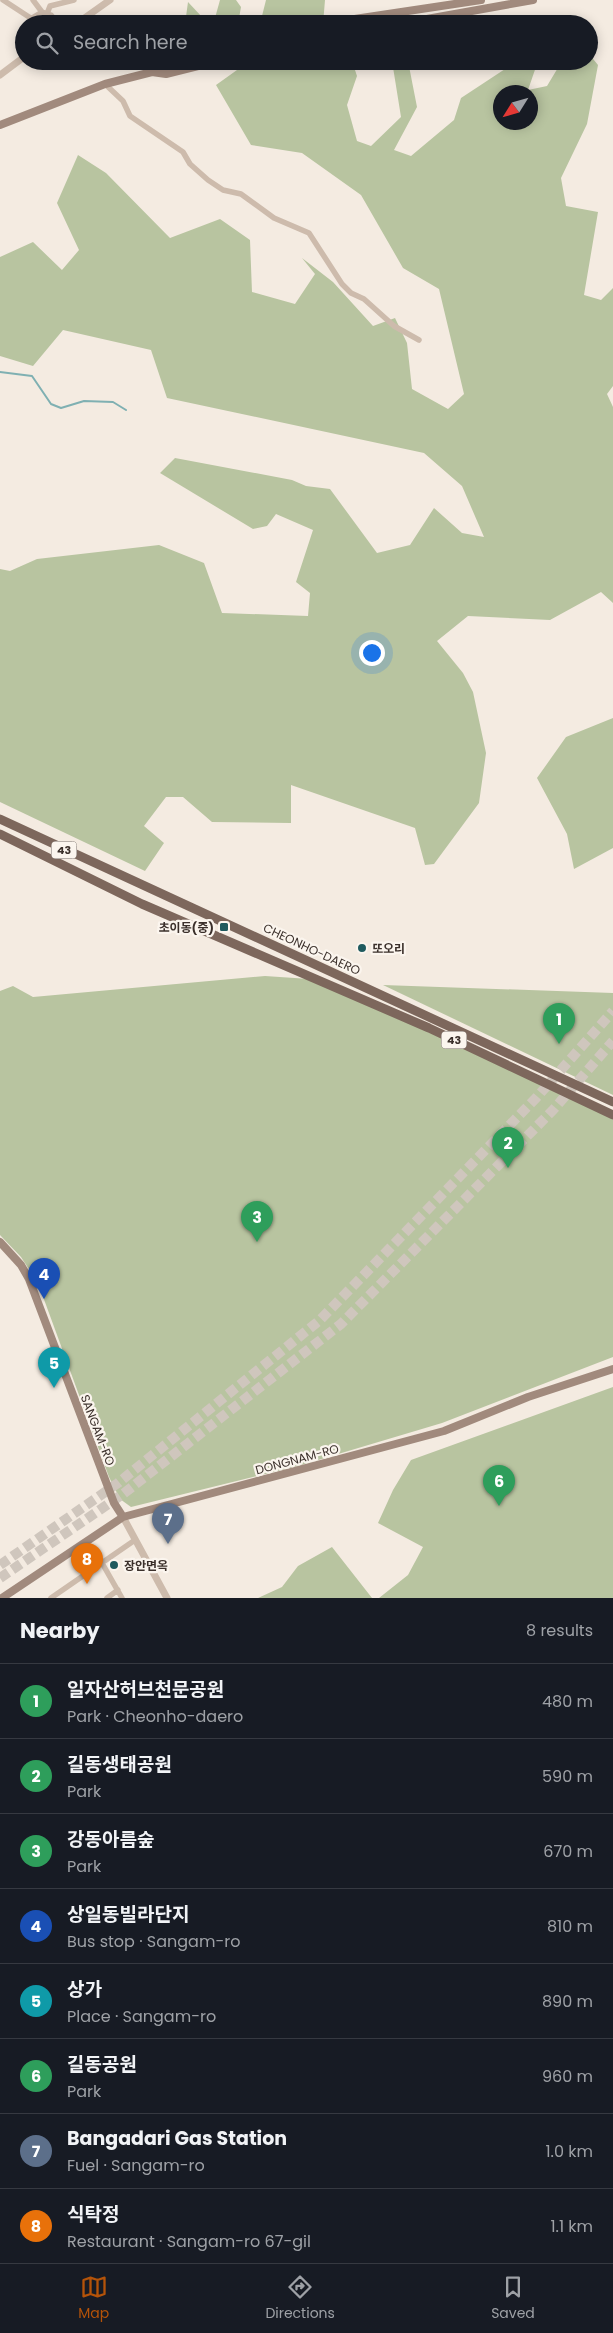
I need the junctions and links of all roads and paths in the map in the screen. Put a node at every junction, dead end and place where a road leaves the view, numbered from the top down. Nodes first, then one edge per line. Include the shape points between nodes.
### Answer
1 (3, 0) edge
2 (33, 0) edge
3 (74, 0) edge
4 (110, 0) edge
5 (481, 0) edge
6 (533, 0) edge
7 (44, 13) junction
8 (26, 15) edge
9 (39, 15) edge
10 (47, 15) edge
11 (89, 15) edge
12 (381, 15) edge
13 (442, 15) edge
14 (15, 64) edge
15 (154, 70) edge
16 (182, 70) edge
17 (152, 72) junction
18 (0, 75) edge
19 (105, 84) junction
20 (0, 125) edge
21 (419, 340) dead end
22 (0, 819) edge
23 (0, 834) edge
24 (613, 1102) edge
25 (613, 1115) edge
26 (0, 1242) edge
27 (613, 1369) edge
28 (122, 1517) junction
29 (135, 1540) junction
30 (102, 1563) junction
31 (118, 1590) junction
32 (4, 1598) edge
33 (50, 1598) edge
34 (107, 1598) edge
35 (122, 1598) edge
36 (167, 1598) edge

1 - 8 street
2 - 7 street
3 - 7 street via 50,6
4 - 11 street
5 - 12 main road
6 - 13 main road
7 - 9 street
7 - 10 street
14 - 18 street
15 - 17 main road
16 - 17 main road via 166,74
17 - 19 main road
19 - 20 main road
19 - 21 street via 123,101 130,116 184,152 190,164 208,180 222,190 241,194 274,218 309,233 351,293 394,326
22 - 24 main road, CHEONHO-DAERO / 43
23 - 25 main road, CHEONHO-DAERO / 43 via 142,904 429,1028
26 - 28 main road, SANGAM-RO via 29,1279
27 - 28 main road, DONGNAM-RO via 528,1397 444,1431
28 - 29 street, SANGAM-RO
28 - 32 main road, DONGNAM-RO
29 - 30 street
29 - 36 street, SANGAM-RO
30 - 31 street
30 - 33 street
31 - 34 street
31 - 35 street

